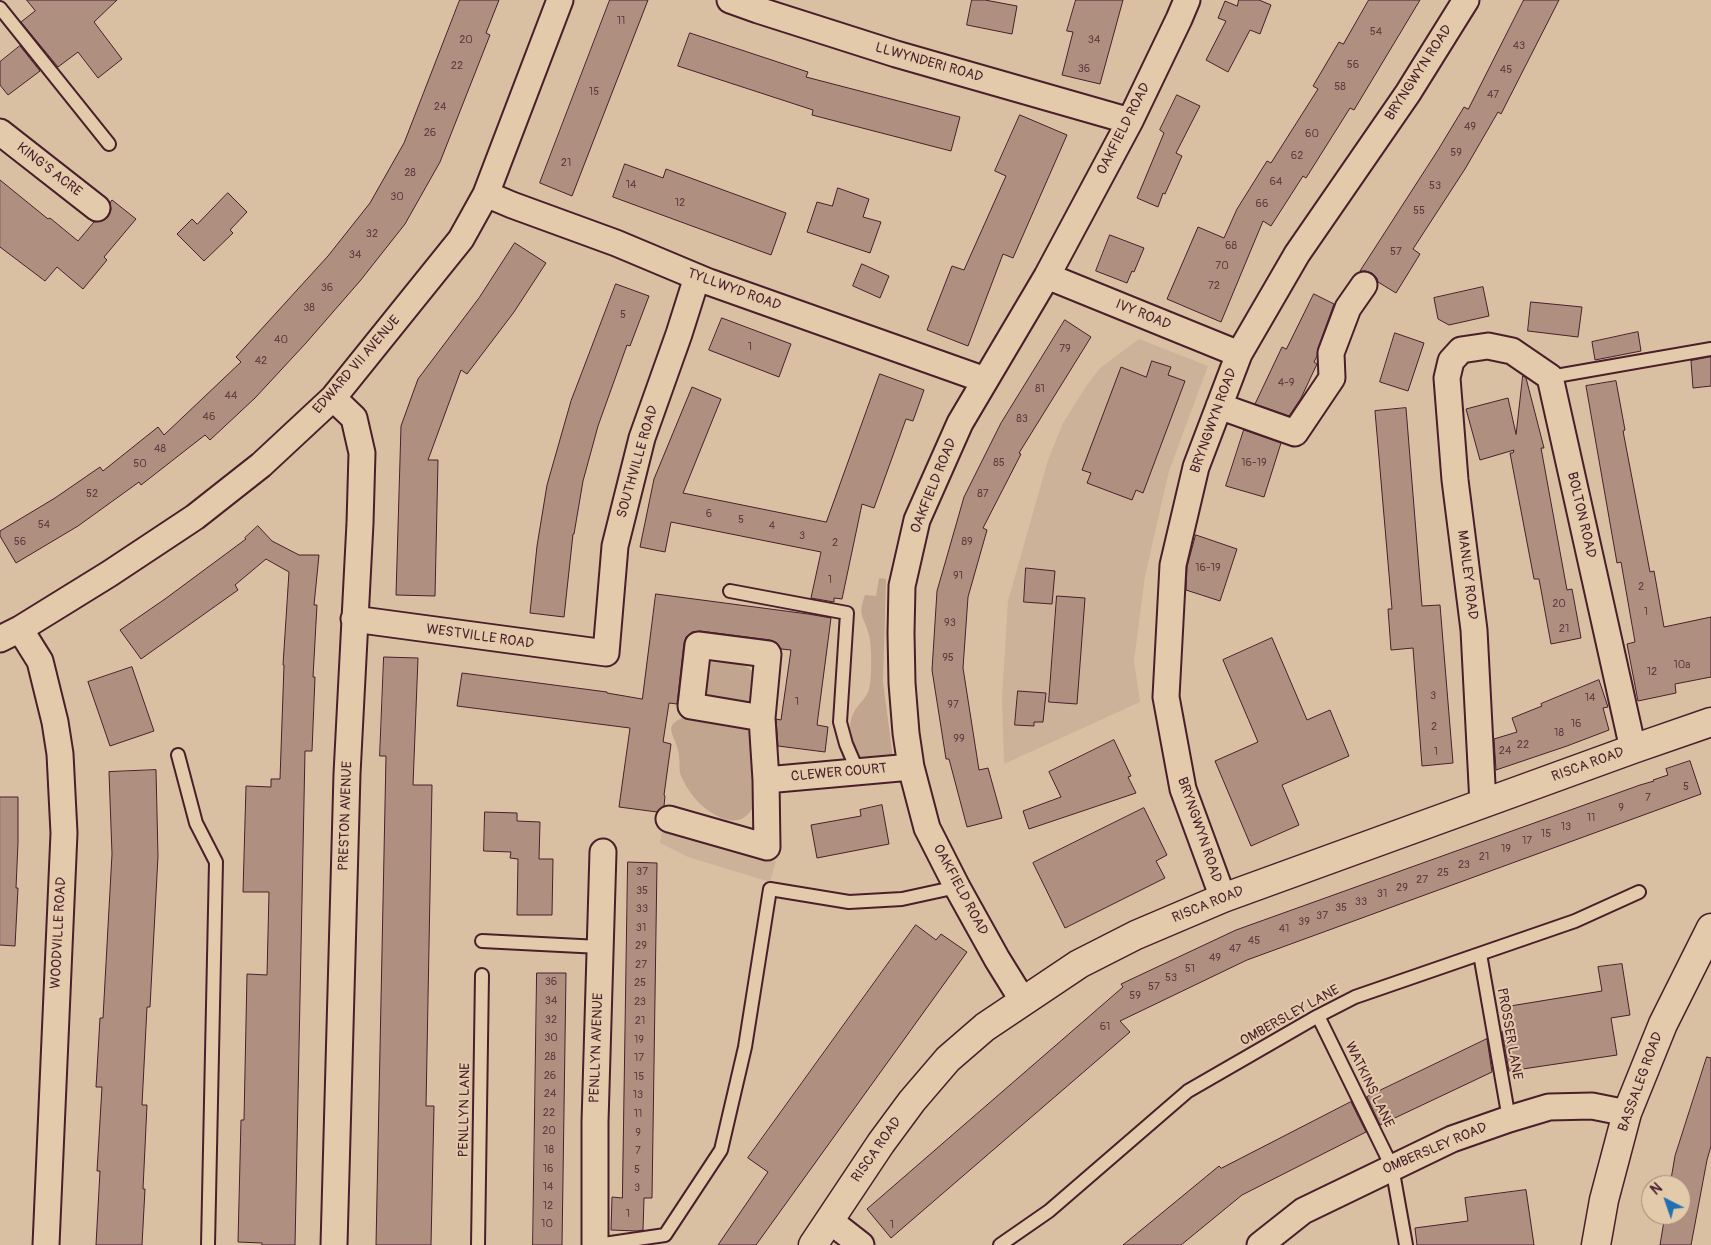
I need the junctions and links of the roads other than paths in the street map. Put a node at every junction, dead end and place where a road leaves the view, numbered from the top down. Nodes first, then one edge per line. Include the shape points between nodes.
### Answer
1 (560, 0) edge
2 (730, 0) edge
3 (1187, 0) edge
4 (1466, 0) edge
5 (0, 8) edge
6 (1130, 121) junction
7 (0, 132) edge
8 (109, 144) dead end
9 (486, 194) junction
10 (97, 208) dead end
11 (1047, 276) junction
12 (697, 277) junction
13 (1364, 285) dead end
14 (1711, 349) edge
15 (1239, 354) junction
16 (1550, 377) junction
17 (985, 380) junction
18 (332, 398) junction
19 (1219, 406) junction
20 (730, 591) dead end
21 (354, 619) junction
22 (10, 634) edge
23 (606, 653) joint
24 (762, 718) dead end
25 (1711, 722) edge
26 (1633, 748) junction
27 (178, 755) dead end
28 (911, 767) junction
29 (858, 772) junction
30 (766, 780) junction
31 (1483, 804) junction
32 (669, 819) dead end
33 (603, 852) dead end
34 (956, 887) junction
35 (1639, 892) dead end
36 (1223, 898) junction
37 (1711, 928) edge
38 (482, 941) dead end
39 (600, 946) junction
40 (1480, 954) junction
41 (482, 975) dead end
42 (1023, 1001) junction
43 (1318, 1016) junction
44 (1627, 1113) junction
45 (1509, 1119) junction
46 (1392, 1167) junction
47 (829, 1220) junction
48 (46, 1245) edge
49 (208, 1245) edge
50 (334, 1245) edge
51 (478, 1245) edge
52 (596, 1245) edge
53 (813, 1245) edge
54 (861, 1245) edge
55 (1000, 1245) edge
56 (1260, 1245) edge
57 (1406, 1245) edge
58 (1596, 1245) edge

1 - 9 street, EDWARD VII AVENUE
2 - 6 street, LLWYNDERI ROAD via 896,54
3 - 6 street, OAKFIELD ROAD
4 - 15 street, BRYNGWYN ROAD via 1408,93 1297,254
5 - 8 lane
6 - 11 street, OAKFIELD ROAD
7 - 10 street, KING'S ACRE
9 - 12 street, TYLLWYD ROAD
9 - 18 street, EDWARD VII AVENUE via 461,239
11 - 15 street, IVY ROAD
11 - 17 street, OAKFIELD ROAD
12 - 17 street, TYLLWYD ROAD
12 - 23 street, SOUTHVILLE ROAD via 642,438 615,546
13 - 19 street via 1348,308 1331,353 1332,378 1295,433
14 - 16 lane
15 - 19 street, BRYNGWYN ROAD
16 - 26 street, BOLTON ROAD
16 - 31 street, MANLEY ROAD via 1512,350 1488,346 1460,350 1451,361 1447,378 1455,480 1474,630
17 - 28 street, OAKFIELD ROAD via 960,423 917,520 902,586 902,683
18 - 21 street, PRESTON AVENUE via 354,418 362,453
18 - 22 street, EDWARD VII AVENUE via 261,465 195,517
19 - 36 street, BRYNGWYN ROAD via 1196,467 1173,565 1166,697 1183,789
20 - 29 lane via 847,613 840,722
21 - 23 street, WESTVILLE ROAD
21 - 50 street, PRESTON AVENUE
22 - 48 street, WOODVILLE ROAD via 40,661 60,754 64,833
24 - 30 street
25 - 26 main road, RISCA ROAD
26 - 31 main road, RISCA ROAD
27 - 49 lane via 196,823 216,862
28 - 29 street, CLEWER COURT
28 - 34 street, OAKFIELD ROAD via 927,828
29 - 30 street, CLEWER COURT
30 - 32 street via 767,847
31 - 36 main road, RISCA ROAD
33 - 39 street, PENLLYN AVENUE
34 - 42 street, OAKFIELD ROAD
34 - 52 lane via 902,899 849,902 770,889 745,1047 722,1150 665,1235
35 - 40 lane, OMBERSLEY LANE via 1575,921
36 - 42 main road, RISCA ROAD via 1136,935 1079,964
37 - 44 main road, BASSALEG ROAD via 1663,1024
38 - 39 lane
39 - 52 street, PENLLYN AVENUE via 595,1122
40 - 43 lane, OMBERSLEY LANE via 1355,997
40 - 45 lane, PROSSER LANE
41 - 51 lane, PENLLYN LANE
42 - 47 main road, RISCA ROAD via 985,1027 948,1059 912,1101
43 - 46 lane, WATKINS LANE
43 - 55 lane, OMBERSLEY LANE via 1188,1092 1049,1212
44 - 45 street, OMBERSLEY ROAD via 1592,1106 1549,1107
44 - 58 main road, BASSALEG ROAD via 1604,1200
45 - 46 street, OMBERSLEY ROAD via 1452,1139
46 - 56 street, OMBERSLEY ROAD via 1303,1211
46 - 57 lane, WATKINS LANE
47 - 53 main road, RISCA ROAD
47 - 54 street

